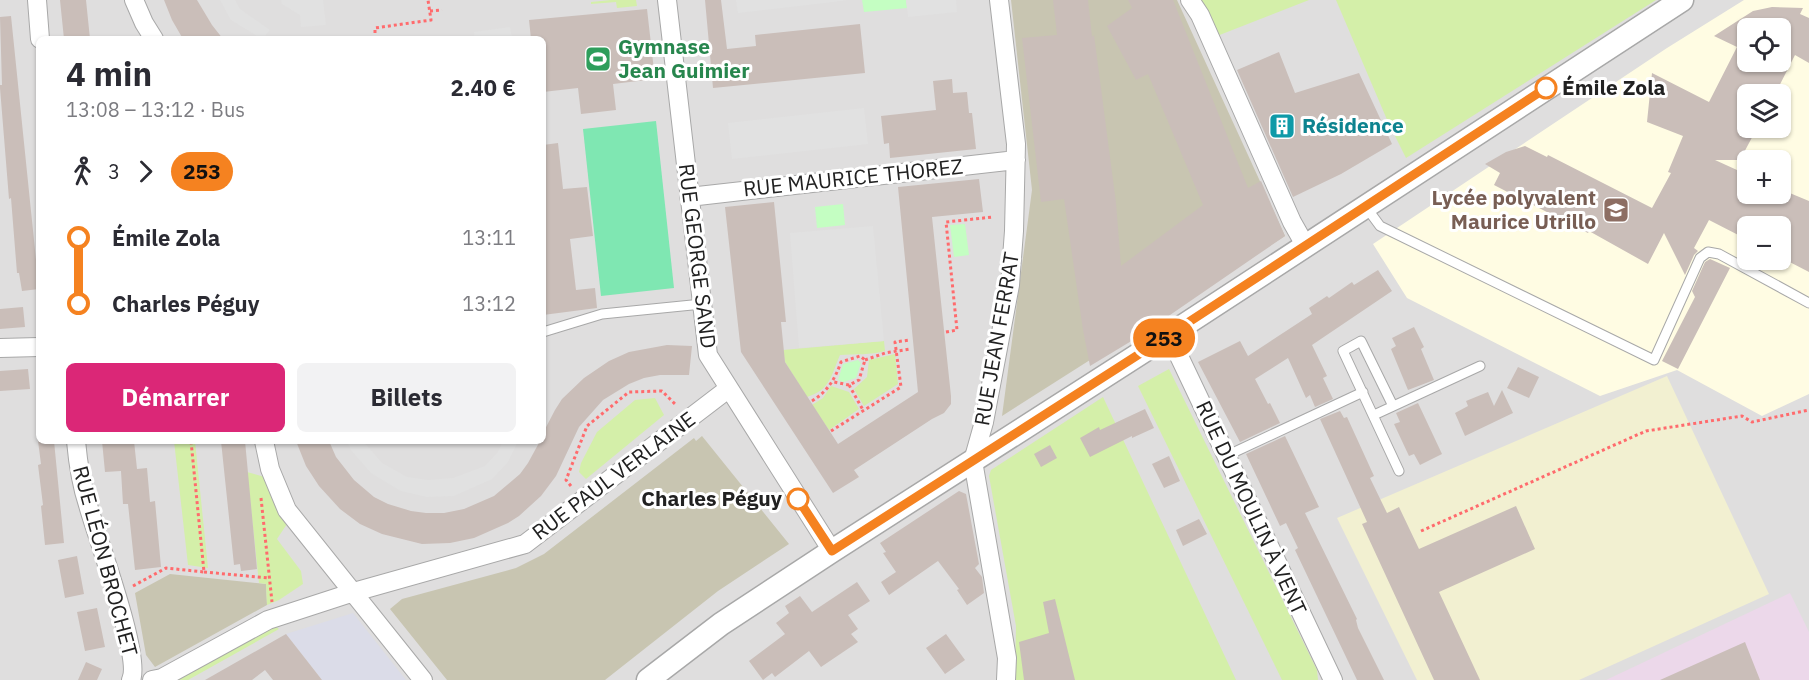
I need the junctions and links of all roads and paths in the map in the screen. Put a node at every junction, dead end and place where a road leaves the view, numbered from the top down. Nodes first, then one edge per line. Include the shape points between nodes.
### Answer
1 (37, 0) edge
2 (134, 0) edge
3 (428, 0) edge
4 (667, 0) edge
5 (999, 0) edge
6 (1190, 0) edge
7 (1682, 0) edge
8 (442, 10) dead end
9 (430, 11) junction
10 (40, 36) edge
11 (152, 36) edge
12 (375, 36) edge
13 (1016, 160) junction
14 (690, 196) junction
15 (1365, 206) junction
16 (993, 218) dead end
17 (1305, 245) junction
18 (1809, 303) edge
19 (702, 304) junction
20 (546, 331) edge
21 (946, 332) dead end
22 (1169, 335) junction
23 (910, 340) dead end
24 (36, 346) edge
25 (0, 348) edge
26 (910, 350) dead end
27 (896, 351) junction
28 (865, 360) junction
29 (1480, 366) dead end
30 (834, 382) junction
31 (849, 385) junction
32 (728, 389) junction
33 (1363, 392) junction
34 (812, 401) dead end
35 (1393, 406) junction
36 (864, 410) junction
37 (1809, 410) edge
38 (1374, 415) junction
39 (690, 419) junction
40 (831, 431) dead end
41 (76, 444) edge
42 (191, 444) edge
43 (265, 444) edge
44 (1226, 456) junction
45 (973, 461) junction
46 (1399, 471) dead end
47 (260, 491) dead end
48 (582, 501) junction
49 (1421, 531) dead end
50 (832, 551) junction
51 (204, 572) junction
52 (269, 578) junction
53 (354, 592) junction
54 (116, 595) junction
55 (274, 618) junction
56 (136, 679) edge
57 (152, 680) edge
58 (423, 680) edge
59 (648, 680) edge
60 (1006, 680) edge
61 (1333, 680) edge

1 - 10 street
2 - 11 street
3 - 9 path
4 - 14 street, RUE GEORGE SAND
5 - 13 street, RUE JEAN FERRAT
6 - 17 street
7 - 15 street
8 - 9 path
9 - 12 path via 431,20 375,27
13 - 14 street, RUE MAURICE THOREZ
13 - 45 street, RUE JEAN FERRAT via 1010,285
14 - 19 street, RUE GEORGE SAND
15 - 17 street
15 - 18 lane via 1380,226 1654,360 1700,258 1708,252 1719,254
16 - 21 path via 946,222 957,330
17 - 22 street
19 - 20 lane via 602,314
19 - 32 street, RUE GEORGE SAND via 708,355
22 - 44 street, RUE DU MOULIN À VENT
22 - 45 street
23 - 27 path via 895,342
24 - 25 street
26 - 27 path
27 - 28 path
27 - 36 path via 901,387
28 - 30 path via 860,356 841,362
28 - 31 path via 859,380
29 - 35 lane
30 - 31 path
30 - 34 path
31 - 36 path
32 - 39 street, RUE PAUL VERLAINE
32 - 50 street, RUE GEORGE SAND
33 - 35 lane via 1343,351 1361,341
33 - 38 lane
33 - 44 lane
35 - 38 lane
36 - 40 path
37 - 49 path via 1752,422 1742,416 1646,431
38 - 46 lane
39 - 48 street, RUE PAUL VERLAINE
39 - 48 path via 663,390 630,392 587,426 566,480
41 - 54 street, RUE LÉON BROCHET via 87,504
42 - 51 path
43 - 53 street via 287,510
44 - 61 street, RUE DU MOULIN À VENT
45 - 50 street
45 - 60 street via 1007,658
47 - 52 path
48 - 53 street, RUE PAUL VERLAINE via 525,544
50 - 59 street via 721,624
51 - 52 path
51 - 54 path via 166,568
52 - 55 path
53 - 55 street, RUE PAUL VERLAINE
53 - 58 street
54 - 56 street, RUE LÉON BROCHET
55 - 57 street, RUE PAUL VERLAINE

